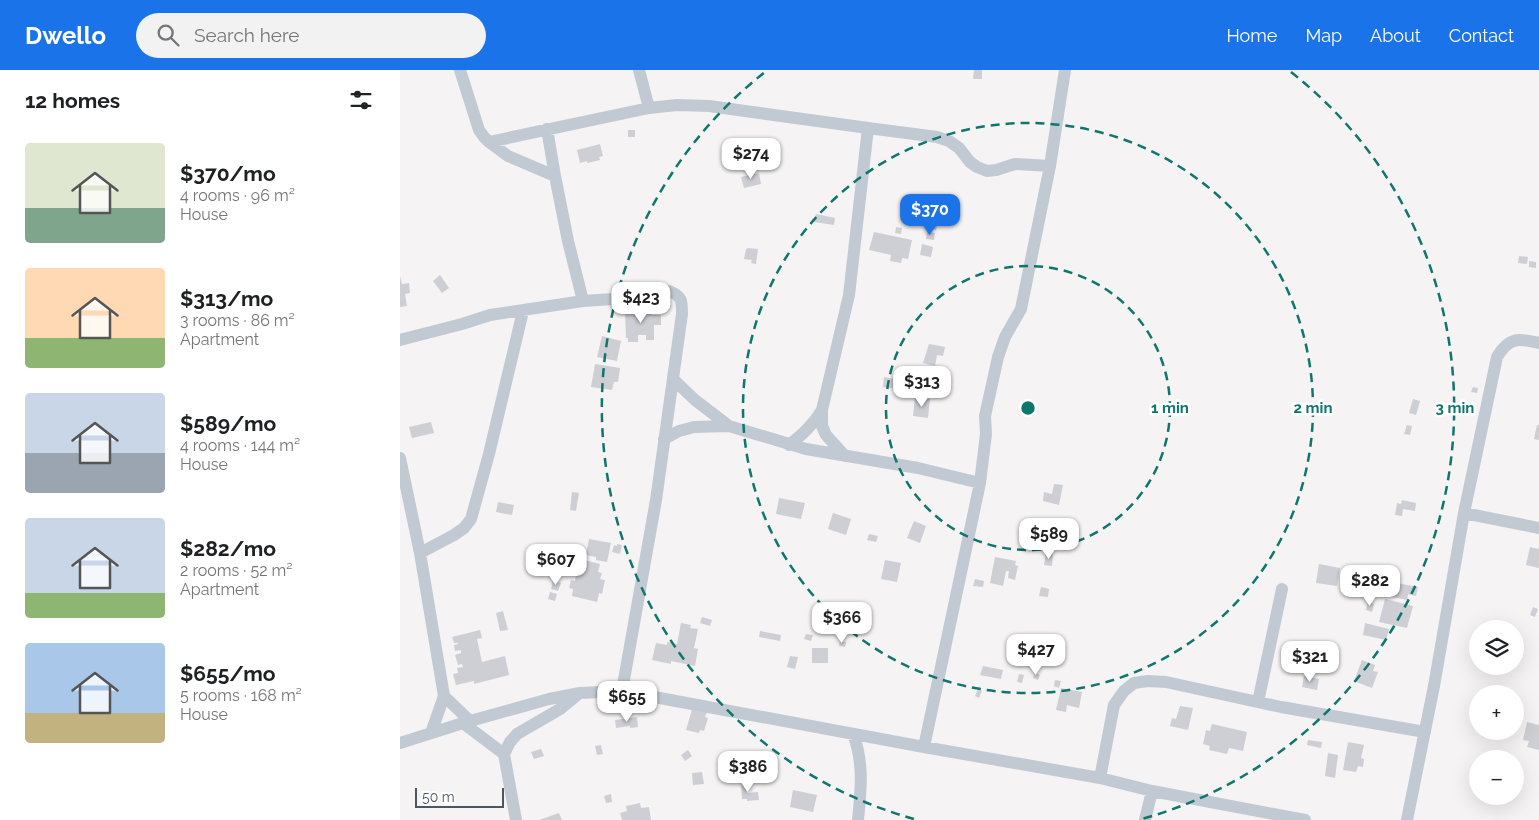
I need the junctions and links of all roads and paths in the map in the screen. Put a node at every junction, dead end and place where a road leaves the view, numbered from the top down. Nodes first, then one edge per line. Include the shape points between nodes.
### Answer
1 (460, 70) edge
2 (639, 70) edge
3 (1065, 70) edge
4 (649, 108) junction
5 (868, 128) junction
6 (547, 129) junction
7 (489, 142) junction
8 (1050, 166) junction
9 (555, 176) junction
10 (583, 301) junction
11 (523, 311) junction
12 (400, 340) edge
13 (1539, 343) edge
14 (673, 379) junction
15 (822, 410) junction
16 (729, 426) junction
17 (664, 439) junction
18 (789, 445) junction
19 (845, 456) junction
20 (400, 458) edge
21 (980, 483) junction
22 (1464, 513) junction
23 (1539, 528) edge
24 (420, 553) junction
25 (1282, 589) dead end
26 (622, 691) junction
27 (580, 693) junction
28 (444, 696) junction
29 (1258, 702) junction
30 (467, 722) junction
31 (1425, 732) junction
32 (431, 733) junction
33 (852, 734) junction
34 (400, 743) edge
35 (924, 747) junction
36 (504, 754) junction
37 (1100, 778) junction
38 (1152, 791) junction
39 (516, 820) edge
40 (858, 820) edge
41 (1146, 820) edge
42 (1305, 820) edge
43 (1407, 820) edge

1 - 7 street via 479,130
2 - 4 street
3 - 8 street
4 - 5 street via 709,106
4 - 6 street
5 - 8 street via 949,141 970,162 987,171 1015,164
5 - 15 street via 848,295
6 - 7 street
6 - 9 street
7 - 9 street via 508,156
8 - 21 street via 1021,309 998,357 985,416
9 - 10 street
10 - 11 street
10 - 14 street via 669,291 676,294 682,301 682,314
11 - 12 street via 490,314
11 - 24 street via 471,519 454,535
13 - 22 street via 1522,339 1512,342 1503,347 1498,357
14 - 16 street
14 - 17 street
15 - 18 street via 813,424
15 - 19 street via 822,426 826,435
16 - 17 street via 694,427
16 - 18 street
17 - 26 street
18 - 19 street
19 - 21 street via 918,468
20 - 24 street
21 - 35 street
22 - 23 street
22 - 31 street
24 - 28 street
25 - 29 street
26 - 27 street
26 - 33 street
27 - 30 street
27 - 36 street via 518,734
28 - 30 street
28 - 32 street
29 - 31 street
29 - 37 street via 1166,682 1134,683 1114,705
30 - 32 street
30 - 36 street
31 - 43 street
32 - 34 street
33 - 35 street
33 - 40 street via 861,766
35 - 37 street
36 - 39 street
37 - 38 street
38 - 41 street
38 - 42 street

